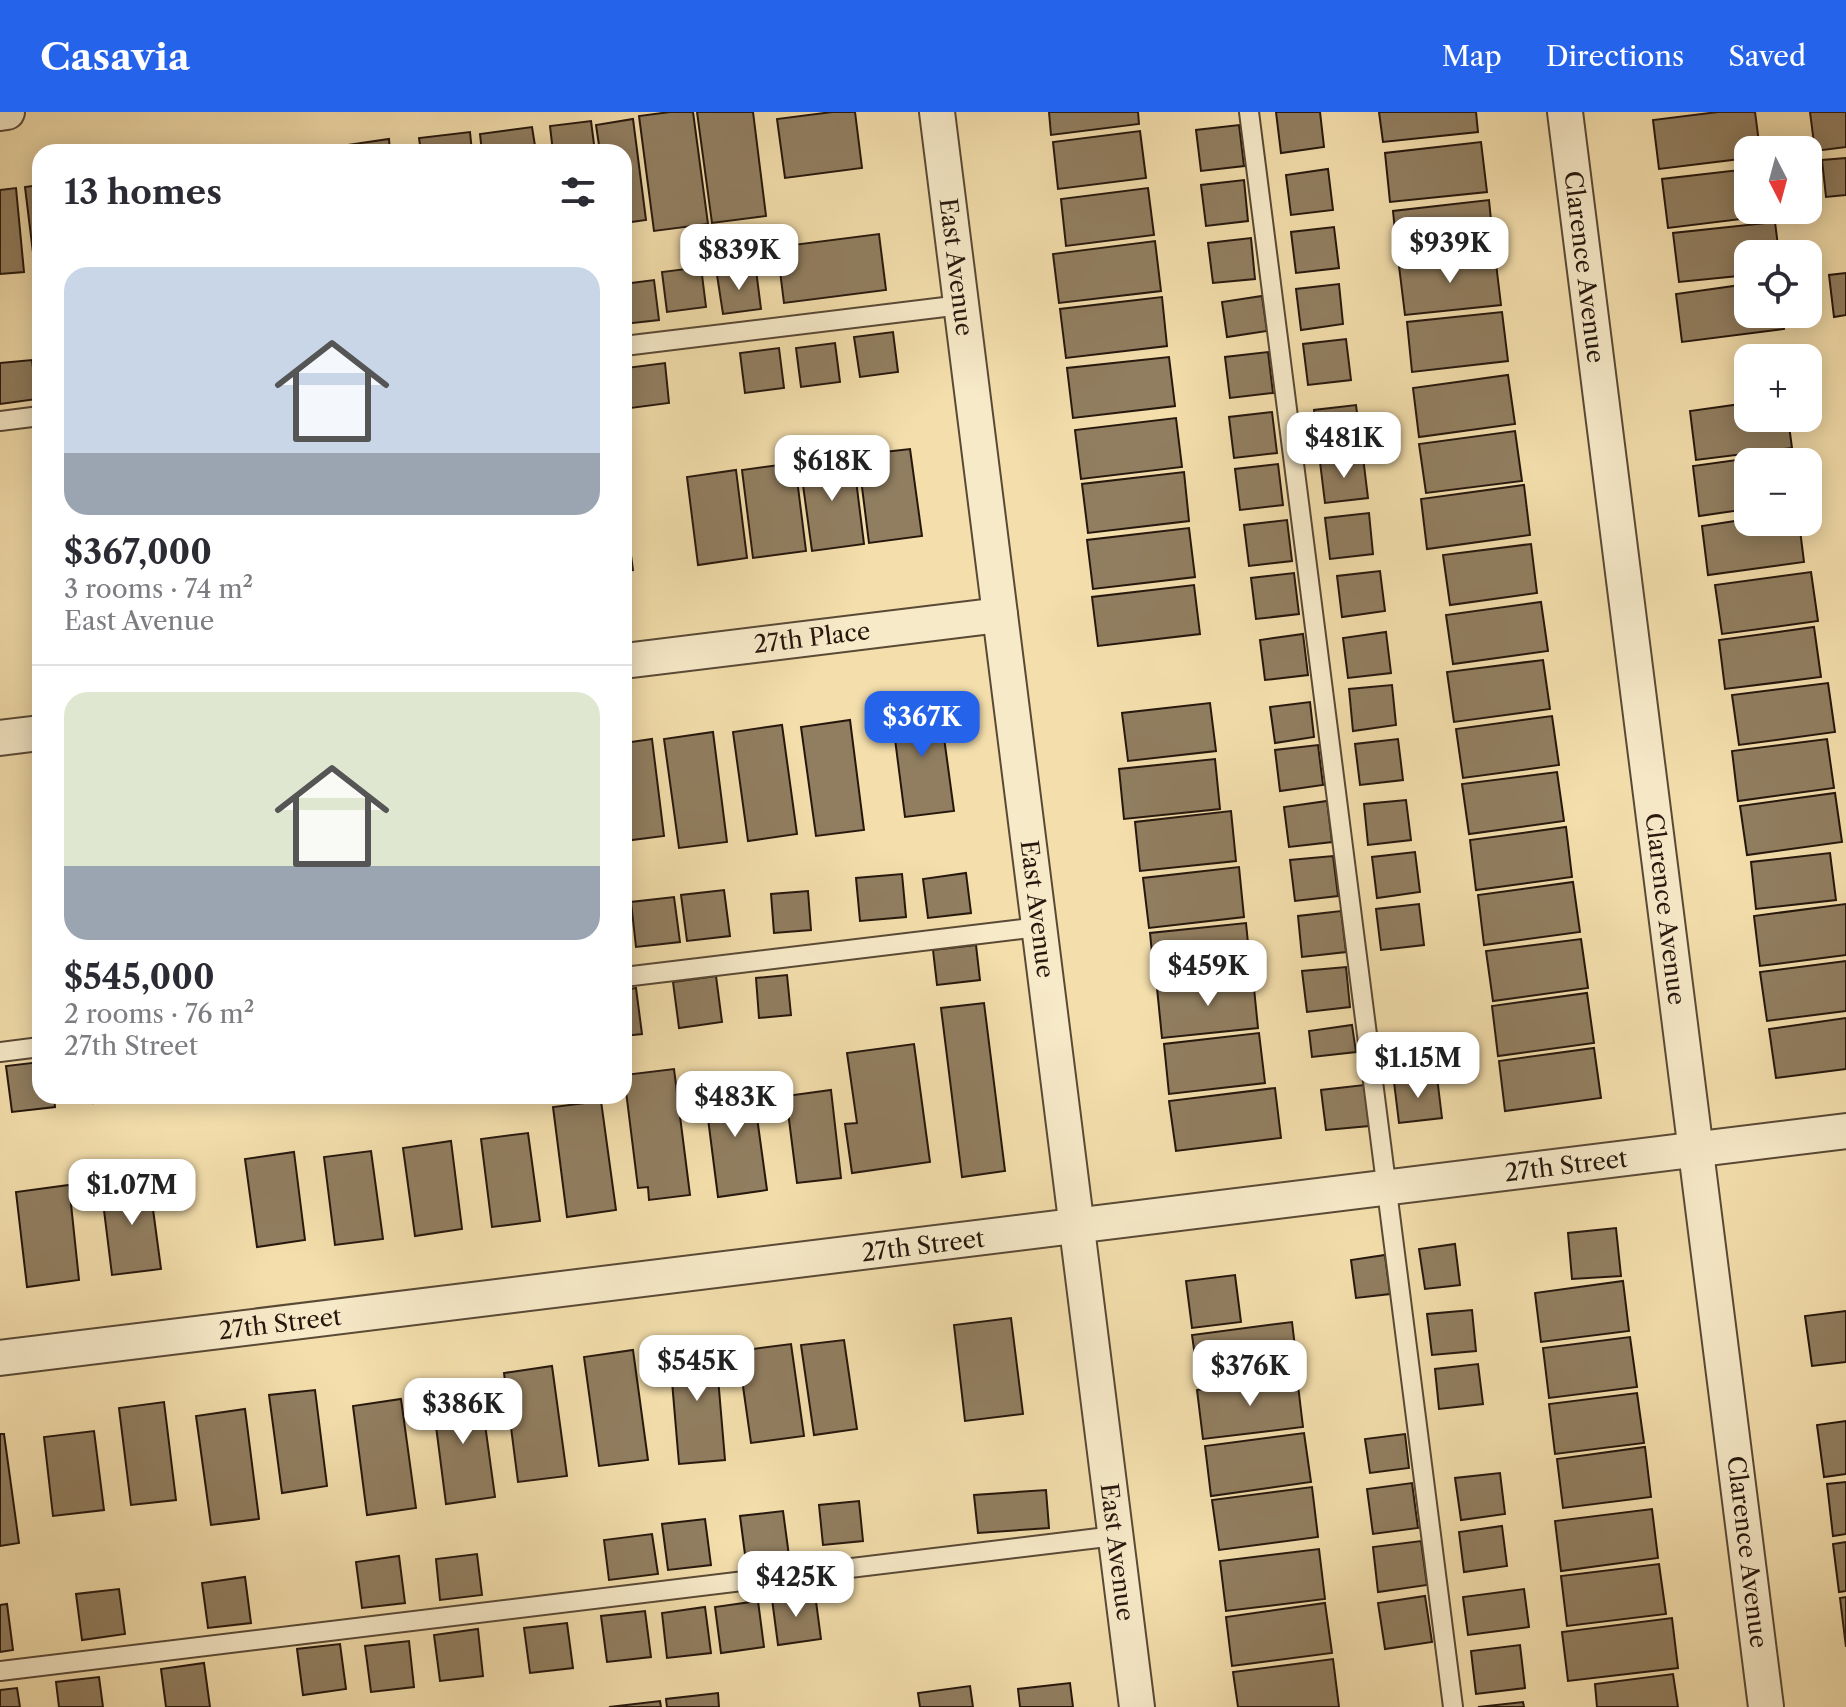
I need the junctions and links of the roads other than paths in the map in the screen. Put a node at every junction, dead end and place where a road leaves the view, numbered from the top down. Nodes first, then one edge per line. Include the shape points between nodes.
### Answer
1 (7, 112) edge
2 (937, 112) edge
3 (1249, 112) edge
4 (1565, 112) edge
5 (0, 113) edge
6 (961, 305) junction
7 (632, 345) edge
8 (32, 417) edge
9 (0, 421) edge
10 (1000, 615) junction
11 (632, 660) edge
12 (32, 734) edge
13 (0, 738) edge
14 (1039, 927) junction
15 (632, 976) edge
16 (32, 1048) edge
17 (0, 1052) edge
18 (1846, 1131) edge
19 (1696, 1149) junction
20 (1388, 1188) junction
21 (1077, 1227) junction
22 (0, 1358) edge
23 (1115, 1536) junction
24 (0, 1671) edge
25 (1137, 1707) edge
26 (1453, 1707) edge
27 (1766, 1707) edge

1 - 5 street
2 - 6 street, East Avenue
3 - 20 lane
4 - 19 street, Clarence Avenue
6 - 7 lane
6 - 10 street, East Avenue
8 - 9 lane
10 - 11 street, 27th Place
10 - 14 street, East Avenue
12 - 13 street
14 - 15 lane
14 - 21 street, East Avenue
16 - 17 lane
18 - 19 street, 27th Street
19 - 20 street, 27th Street
19 - 27 street, Clarence Avenue
20 - 21 street, 27th Street
20 - 26 lane
21 - 22 street, 27th Street
21 - 23 street, East Avenue
23 - 24 lane
23 - 25 street, East Avenue

